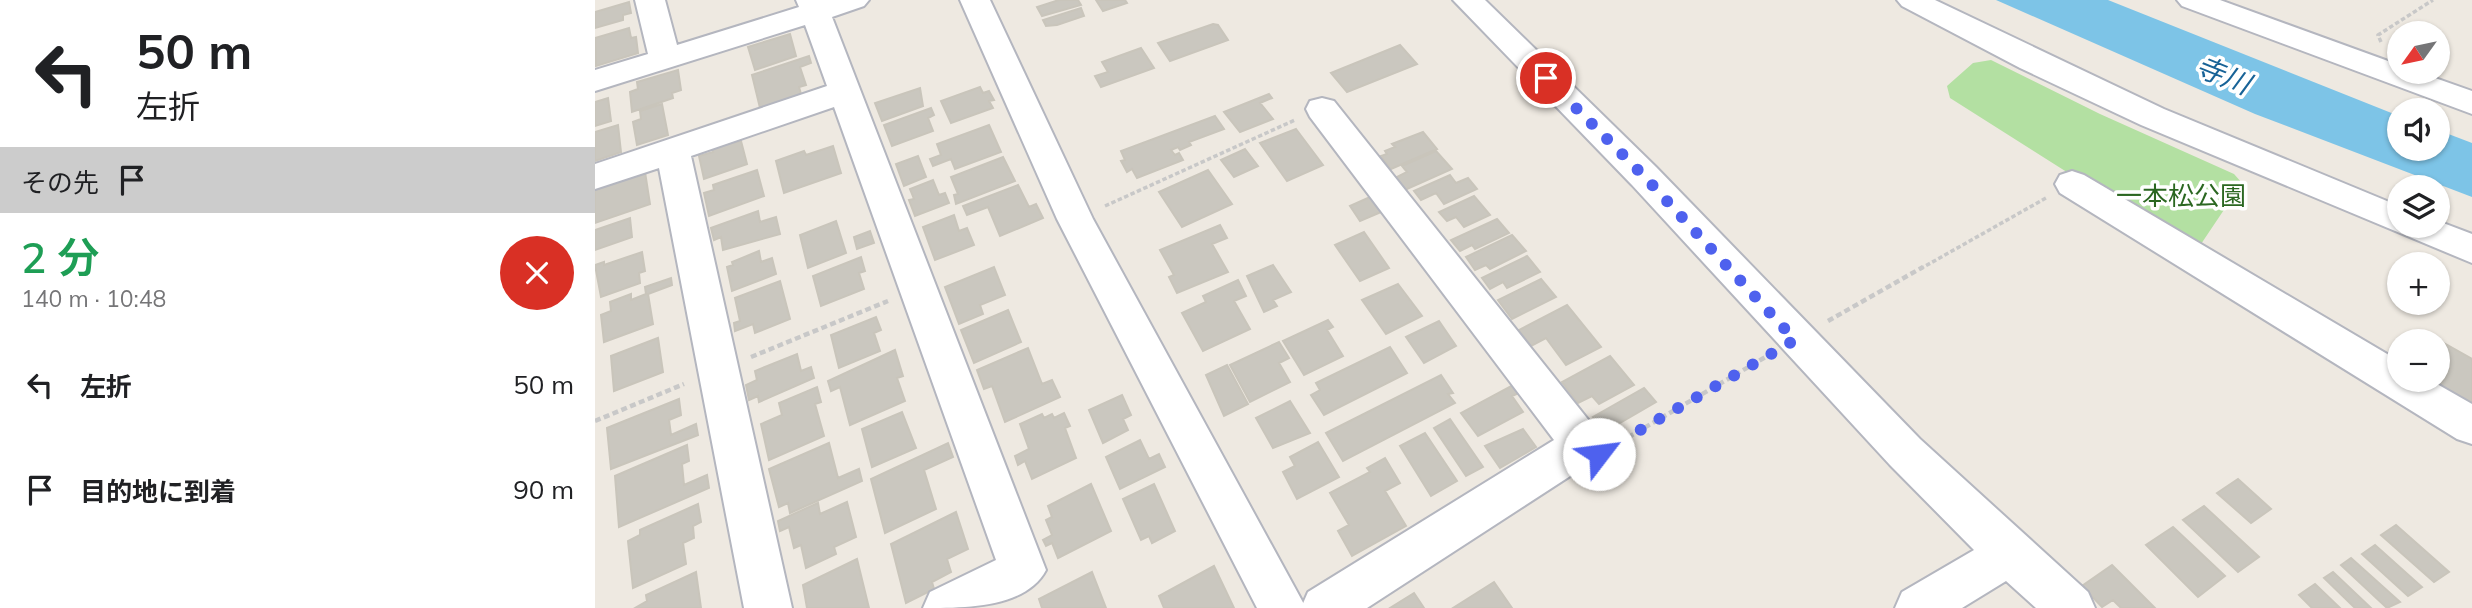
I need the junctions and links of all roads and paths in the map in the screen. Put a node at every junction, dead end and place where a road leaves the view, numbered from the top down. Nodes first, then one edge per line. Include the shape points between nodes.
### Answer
1 (650, 0) edge
2 (854, 0) edge
3 (975, 0) edge
4 (1468, 0) edge
5 (1912, 0) edge
6 (2192, 0) edge
7 (2433, 0) edge
8 (813, 6) edge
9 (2385, 51) dead end
10 (665, 60) junction
11 (595, 81) edge
12 (843, 92) junction
13 (2472, 103) edge
14 (1322, 108) joint
15 (673, 150) junction
16 (595, 177) edge
17 (2072, 184) joint
18 (1095, 210) dead end
19 (2387, 215) edge
20 (2442, 238) edge
21 (2472, 250) edge
22 (918, 289) junction
23 (1795, 340) junction
24 (719, 370) junction
25 (595, 421) edge
26 (2472, 426) edge
27 (1611, 447) dead end
28 (2008, 555) junction
29 (768, 608) edge
30 (947, 608) edge
31 (1282, 608) edge
32 (1325, 608) edge
33 (1920, 608) edge
34 (2071, 608) edge

1 - 10 street
2 - 8 street
3 - 31 street via 1075,219
4 - 23 street via 1644,176
5 - 19 street via 2061,75
6 - 13 street
7 - 9 path via 2378,35
8 - 10 street
8 - 12 street
10 - 11 street
12 - 15 street
12 - 22 street
14 - 18 path
14 - 32 street via 1583,445
15 - 16 street
15 - 24 street
17 - 23 path
17 - 26 street
20 - 21 street
22 - 24 path
22 - 30 street via 1023,570
23 - 27 path
23 - 28 street
24 - 25 path
24 - 29 street
28 - 33 street
28 - 34 street

